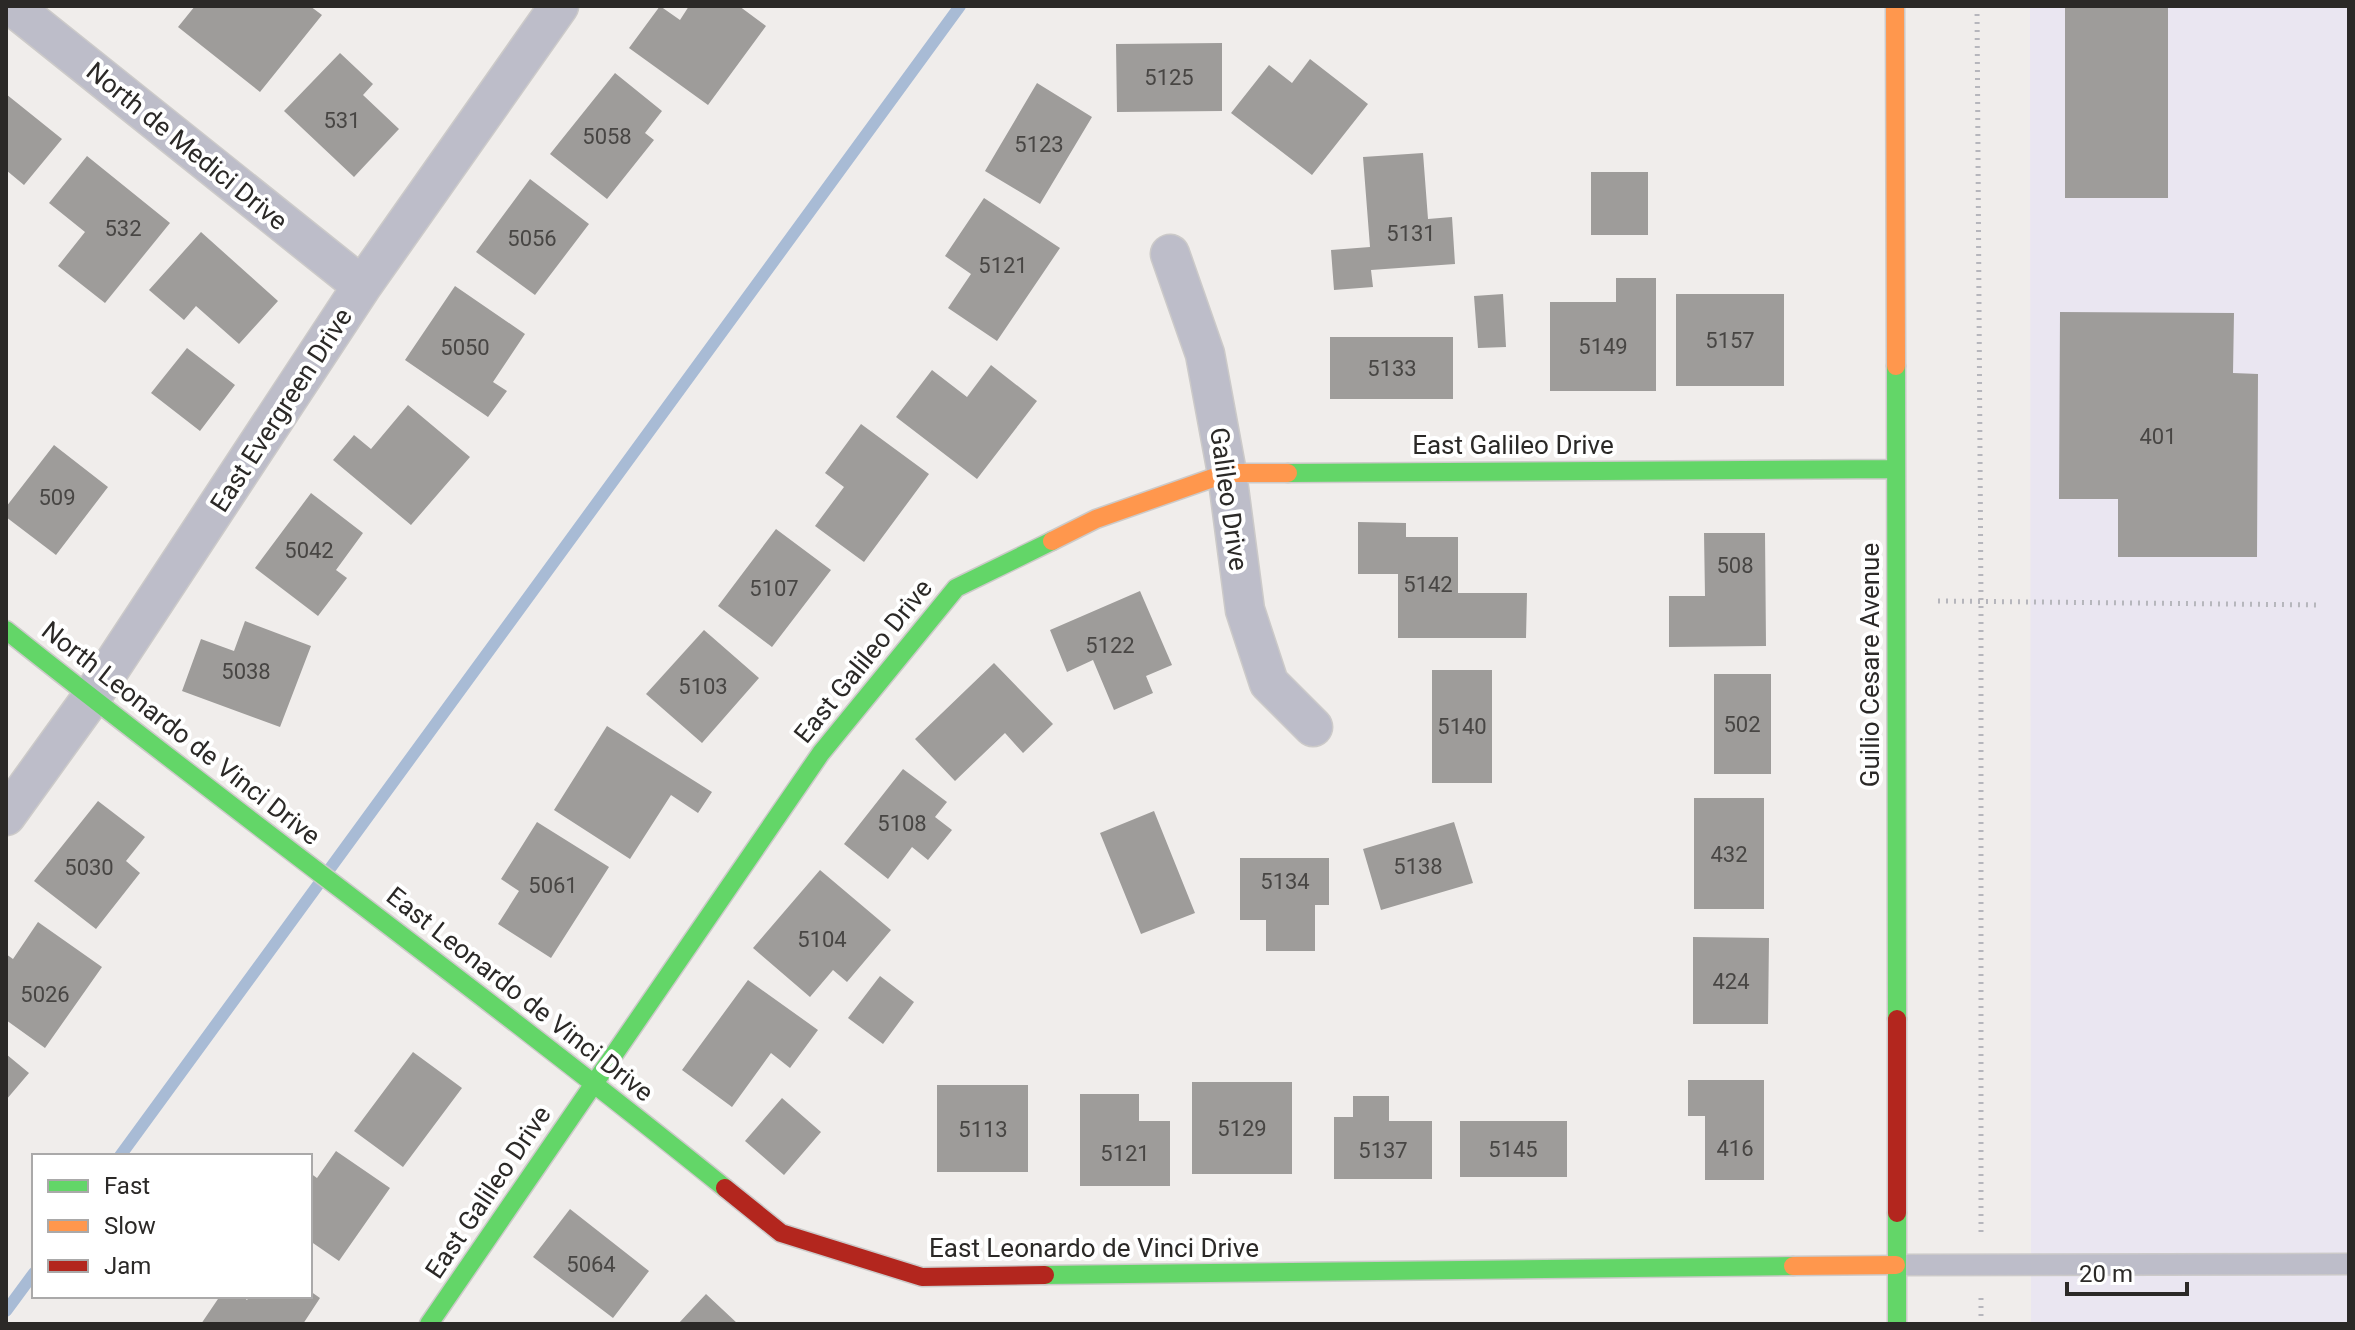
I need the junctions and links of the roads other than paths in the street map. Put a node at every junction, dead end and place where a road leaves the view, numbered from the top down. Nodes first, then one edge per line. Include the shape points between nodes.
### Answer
1 (12, 6) edge
2 (559, 6) edge
3 (1895, 6) edge
4 (1170, 254) dead end
5 (362, 286) junction
6 (1895, 469) junction
7 (1227, 473) junction
8 (6, 630) edge
9 (91, 698) junction
10 (1313, 727) dead end
11 (6, 816) edge
12 (325, 877) joint
13 (594, 1082) junction
14 (2349, 1264) edge
15 (1896, 1265) junction
16 (429, 1324) edge
17 (1897, 1324) edge

1 - 5 street, North de Medici Drive
2 - 5 street, East Evergreen Drive
3 - 6 street, Guilio Cesare Avenue
4 - 7 street, Galileo Drive via 1205,354
5 - 9 street, East Evergreen Drive
6 - 7 street, East Galileo Drive
6 - 15 street, Guilio Cesare Avenue
7 - 10 street, Galileo Drive via 1245,610 1259,654 1269,683
7 - 13 street, East Galileo Drive via 1096,519 956,588 821,753
8 - 9 street, North Leonardo de Vinci Drive
9 - 11 street, East Evergreen Drive
9 - 12 street, North Leonardo de Vinci Drive
12 - 13 street, East Leonardo de Vinci Drive
13 - 15 street, East Leonardo de Vinci Drive via 781,1233 922,1277
13 - 16 street, East Galileo Drive
14 - 15 lane
15 - 17 street, Guilio Cesare Avenue

